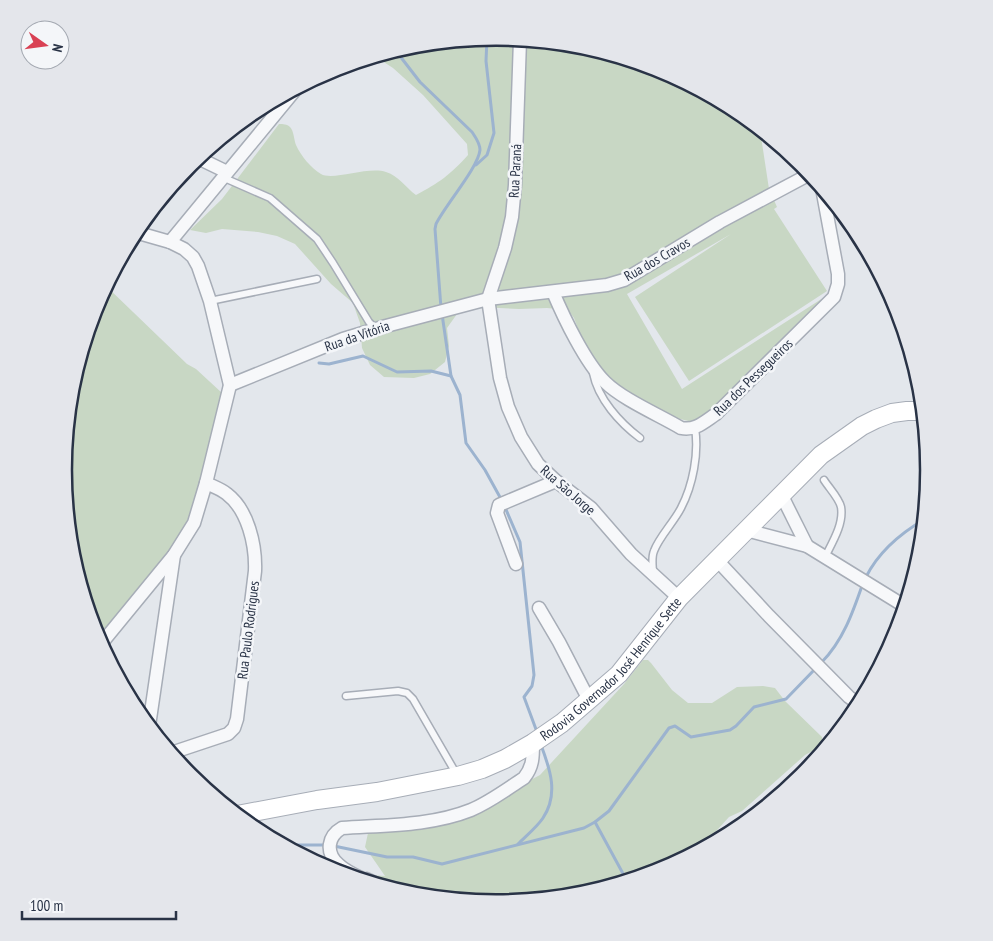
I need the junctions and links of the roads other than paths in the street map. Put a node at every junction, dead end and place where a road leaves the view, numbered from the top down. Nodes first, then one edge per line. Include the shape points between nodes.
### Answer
1 (520, 47) edge
2 (285, 103) edge
3 (206, 163) edge
4 (225, 174) junction
5 (803, 178) edge
6 (825, 202) edge
7 (144, 235) edge
8 (170, 242) junction
9 (317, 279) dead end
10 (553, 292) junction
11 (488, 299) junction
12 (210, 301) junction
13 (376, 329) junction
14 (592, 367) junction
15 (230, 385) junction
16 (916, 411) edge
17 (695, 428) junction
18 (640, 438) dead end
19 (824, 480) dead end
20 (556, 481) junction
21 (206, 482) junction
22 (780, 494) junction
23 (746, 530) junction
24 (807, 546) junction
25 (174, 555) junction
26 (825, 557) junction
27 (716, 559) junction
28 (516, 564) dead end
29 (653, 575) junction
30 (679, 598) junction
31 (899, 603) edge
32 (539, 608) dead end
33 (107, 637) edge
34 (346, 696) dead end
35 (589, 700) junction
36 (853, 700) edge
37 (151, 715) edge
38 (533, 743) junction
39 (178, 751) edge
40 (458, 776) junction
41 (247, 813) edge
42 (331, 861) edge

1 - 11 street, Rua Paraná via 512,217
2 - 4 street
3 - 4 street
4 - 8 street
4 - 13 lane via 270,198 317,239
5 - 10 street, Rua dos Cravos via 720,222 624,280
6 - 17 street, Rua dos Pessegueiros via 838,274 834,297 716,414
7 - 8 street
8 - 12 street via 195,261
9 - 12 lane
10 - 11 street, Rua dos Cravos
10 - 14 street via 562,315
11 - 13 street, Rua da Vitória
11 - 20 street, Rua São Jorge via 500,378 508,407 538,464
12 - 15 street
13 - 15 street, Rua da Vitória
14 - 17 street via 616,391 680,428
14 - 18 lane via 610,409
15 - 21 street
16 - 22 main road, Rodovia Governador José Henrique Sette via 892,413 862,426 821,455
17 - 29 lane via 694,469 682,507 654,550
19 - 26 lane via 841,506 837,530
20 - 28 street via 499,505 497,509
20 - 29 street, Rua São Jorge via 591,508
21 - 25 street via 194,523
21 - 39 street, Rua Paulo Rodrigues via 227,494 241,510 254,553 254,570 234,728 228,734
22 - 23 main road, Rodovia Governador José Henrique Sette
22 - 24 street
23 - 24 street
23 - 27 main road, Rodovia Governador José Henrique Sette
24 - 26 street
25 - 33 street
25 - 37 street
26 - 31 street
27 - 30 main road, Rodovia Governador José Henrique Sette
27 - 36 street
29 - 30 street, Rua São Jorge
30 - 35 main road, Rodovia Governador José Henrique Sette via 618,674
32 - 35 street
34 - 40 lane via 407,693
35 - 38 main road, Rodovia Governador José Henrique Sette
38 - 40 main road, Rodovia Governador José Henrique Sette via 498,762
38 - 42 street via 532,762 524,778 472,809 424,822 342,828 330,839
40 - 41 main road, Rodovia Governador José Henrique Sette

